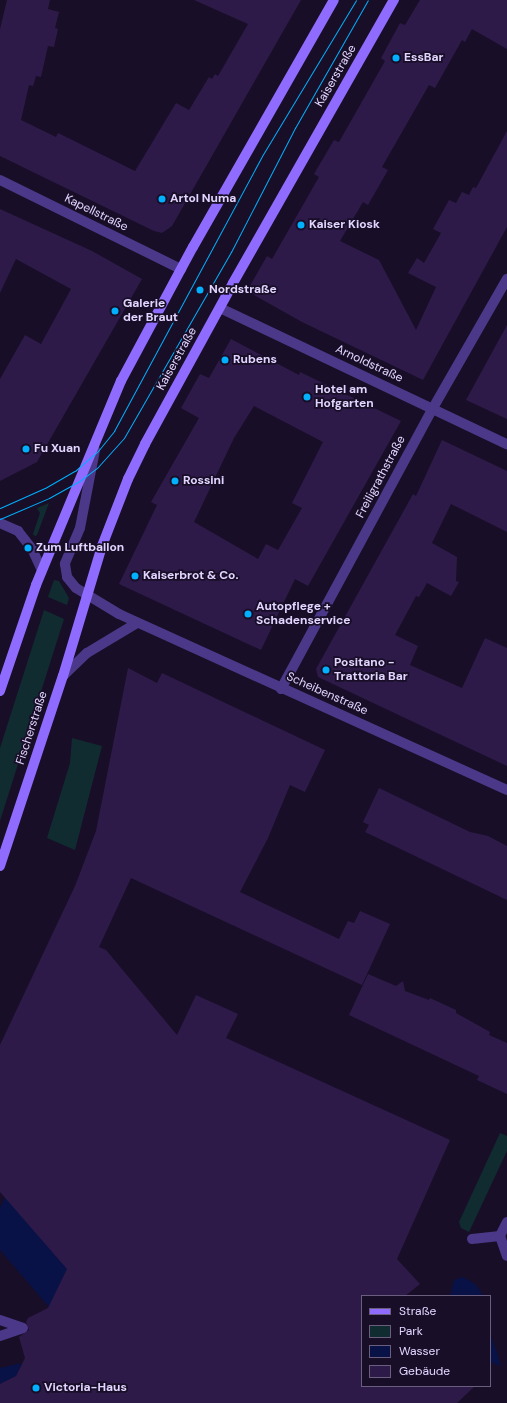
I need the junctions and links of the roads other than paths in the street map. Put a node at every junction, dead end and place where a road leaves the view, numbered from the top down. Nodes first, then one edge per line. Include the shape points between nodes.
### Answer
1 (334, 0) edge
2 (394, 0) edge
3 (0, 180) edge
4 (181, 269) junction
5 (507, 279) edge
6 (220, 308) junction
7 (433, 408) junction
8 (96, 444) junction
9 (507, 444) edge
10 (0, 523) edge
11 (42, 570) junction
12 (86, 597) junction
13 (138, 623) junction
14 (63, 676) junction
15 (281, 689) junction
16 (0, 691) edge
17 (507, 790) edge
18 (0, 866) edge
19 (507, 1222) edge
20 (500, 1236) junction
21 (472, 1239) dead end
22 (507, 1256) edge
23 (0, 1320) edge
24 (0, 1336) edge

1 - 4 main road
2 - 6 main road, Kaiserstraße
3 - 4 street, Kapellstraße
4 - 8 main road via 120,382
5 - 7 street, Freiligrathstraße
6 - 7 street, Arnoldstraße
6 - 12 main road, Kaiserstraße via 141,451 106,534
7 - 9 street, Arnoldstraße
7 - 15 street, Freiligrathstraße
8 - 11 main road
8 - 12 street via 80,528 65,564 70,582
10 - 11 street via 18,531 32,549
11 - 16 main road
12 - 13 street, Scheibenstraße
12 - 14 main road, Fischerstraße
13 - 14 street via 86,653
13 - 15 street, Scheibenstraße
14 - 18 main road, Fischerstraße
15 - 17 street, Scheibenstraße
19 - 20 street
20 - 21 street
20 - 22 street
23 - 24 street via 23,1328

